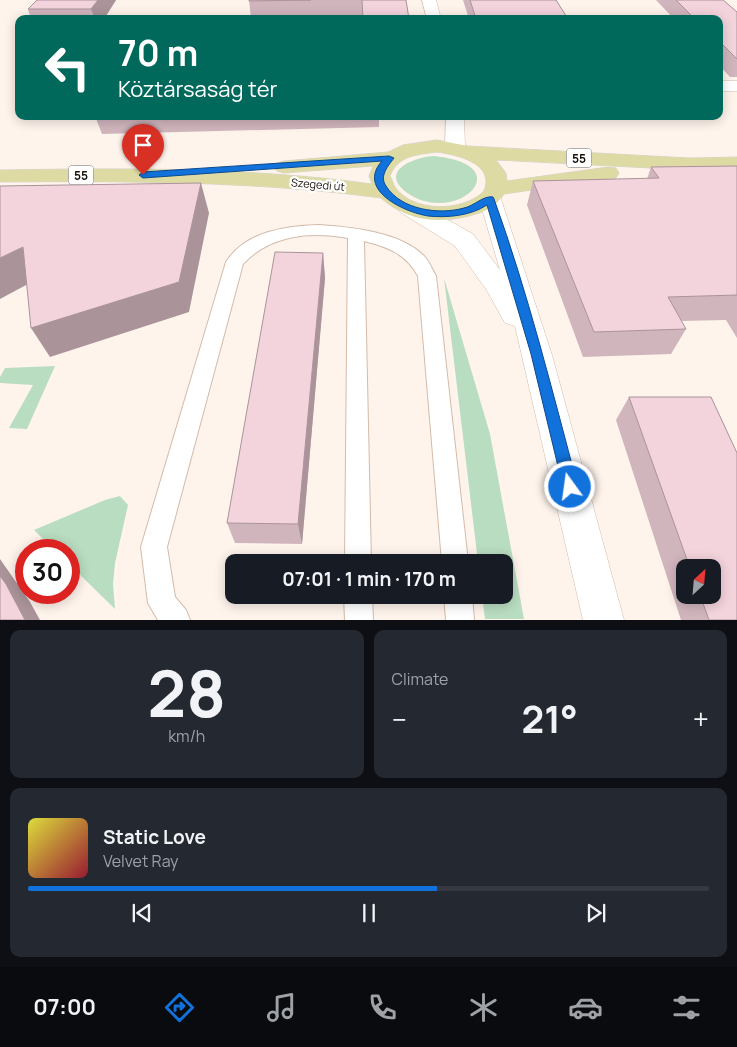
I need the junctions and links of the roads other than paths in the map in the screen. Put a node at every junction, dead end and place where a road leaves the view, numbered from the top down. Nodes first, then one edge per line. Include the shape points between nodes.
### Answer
1 (429, 0) edge
2 (433, 15) edge
3 (723, 86) edge
4 (737, 86) edge
5 (455, 120) edge
6 (462, 150) junction
7 (389, 158) junction
8 (737, 163) edge
9 (689, 164) junction
10 (161, 175) junction
11 (0, 176) edge
12 (384, 192) junction
13 (493, 194) junction
14 (408, 208) junction
15 (356, 234) junction
16 (537, 354) junction
17 (358, 554) edge
18 (454, 554) edge
19 (358, 604) edge
20 (459, 604) edge
21 (176, 620) edge
22 (358, 620) edge
23 (460, 620) edge
24 (604, 620) edge

1 - 2 street
3 - 4 street
5 - 6 street
6 - 7 main road, 55 via 419,147
6 - 9 main road, 55
6 - 13 main road via 488,164 496,175
7 - 10 main road, Szegedi út / 55
7 - 12 main road via 381,167 379,178
8 - 9 main road, 55
9 - 13 main road, 55 via 563,178
10 - 11 main road, Szegedi út / 55
10 - 12 main road, Szegedi út / 55 via 336,184
12 - 14 main road, 55
13 - 14 main road, 55 via 482,204 466,211 427,213
13 - 16 street
14 - 16 street via 464,240 496,284
15 - 17 lane
15 - 18 lane via 400,248 418,260 426,276
15 - 21 lane via 298,230 280,234 263,239 235,262 154,547 162,603
16 - 24 street
19 - 22 lane
20 - 23 lane

